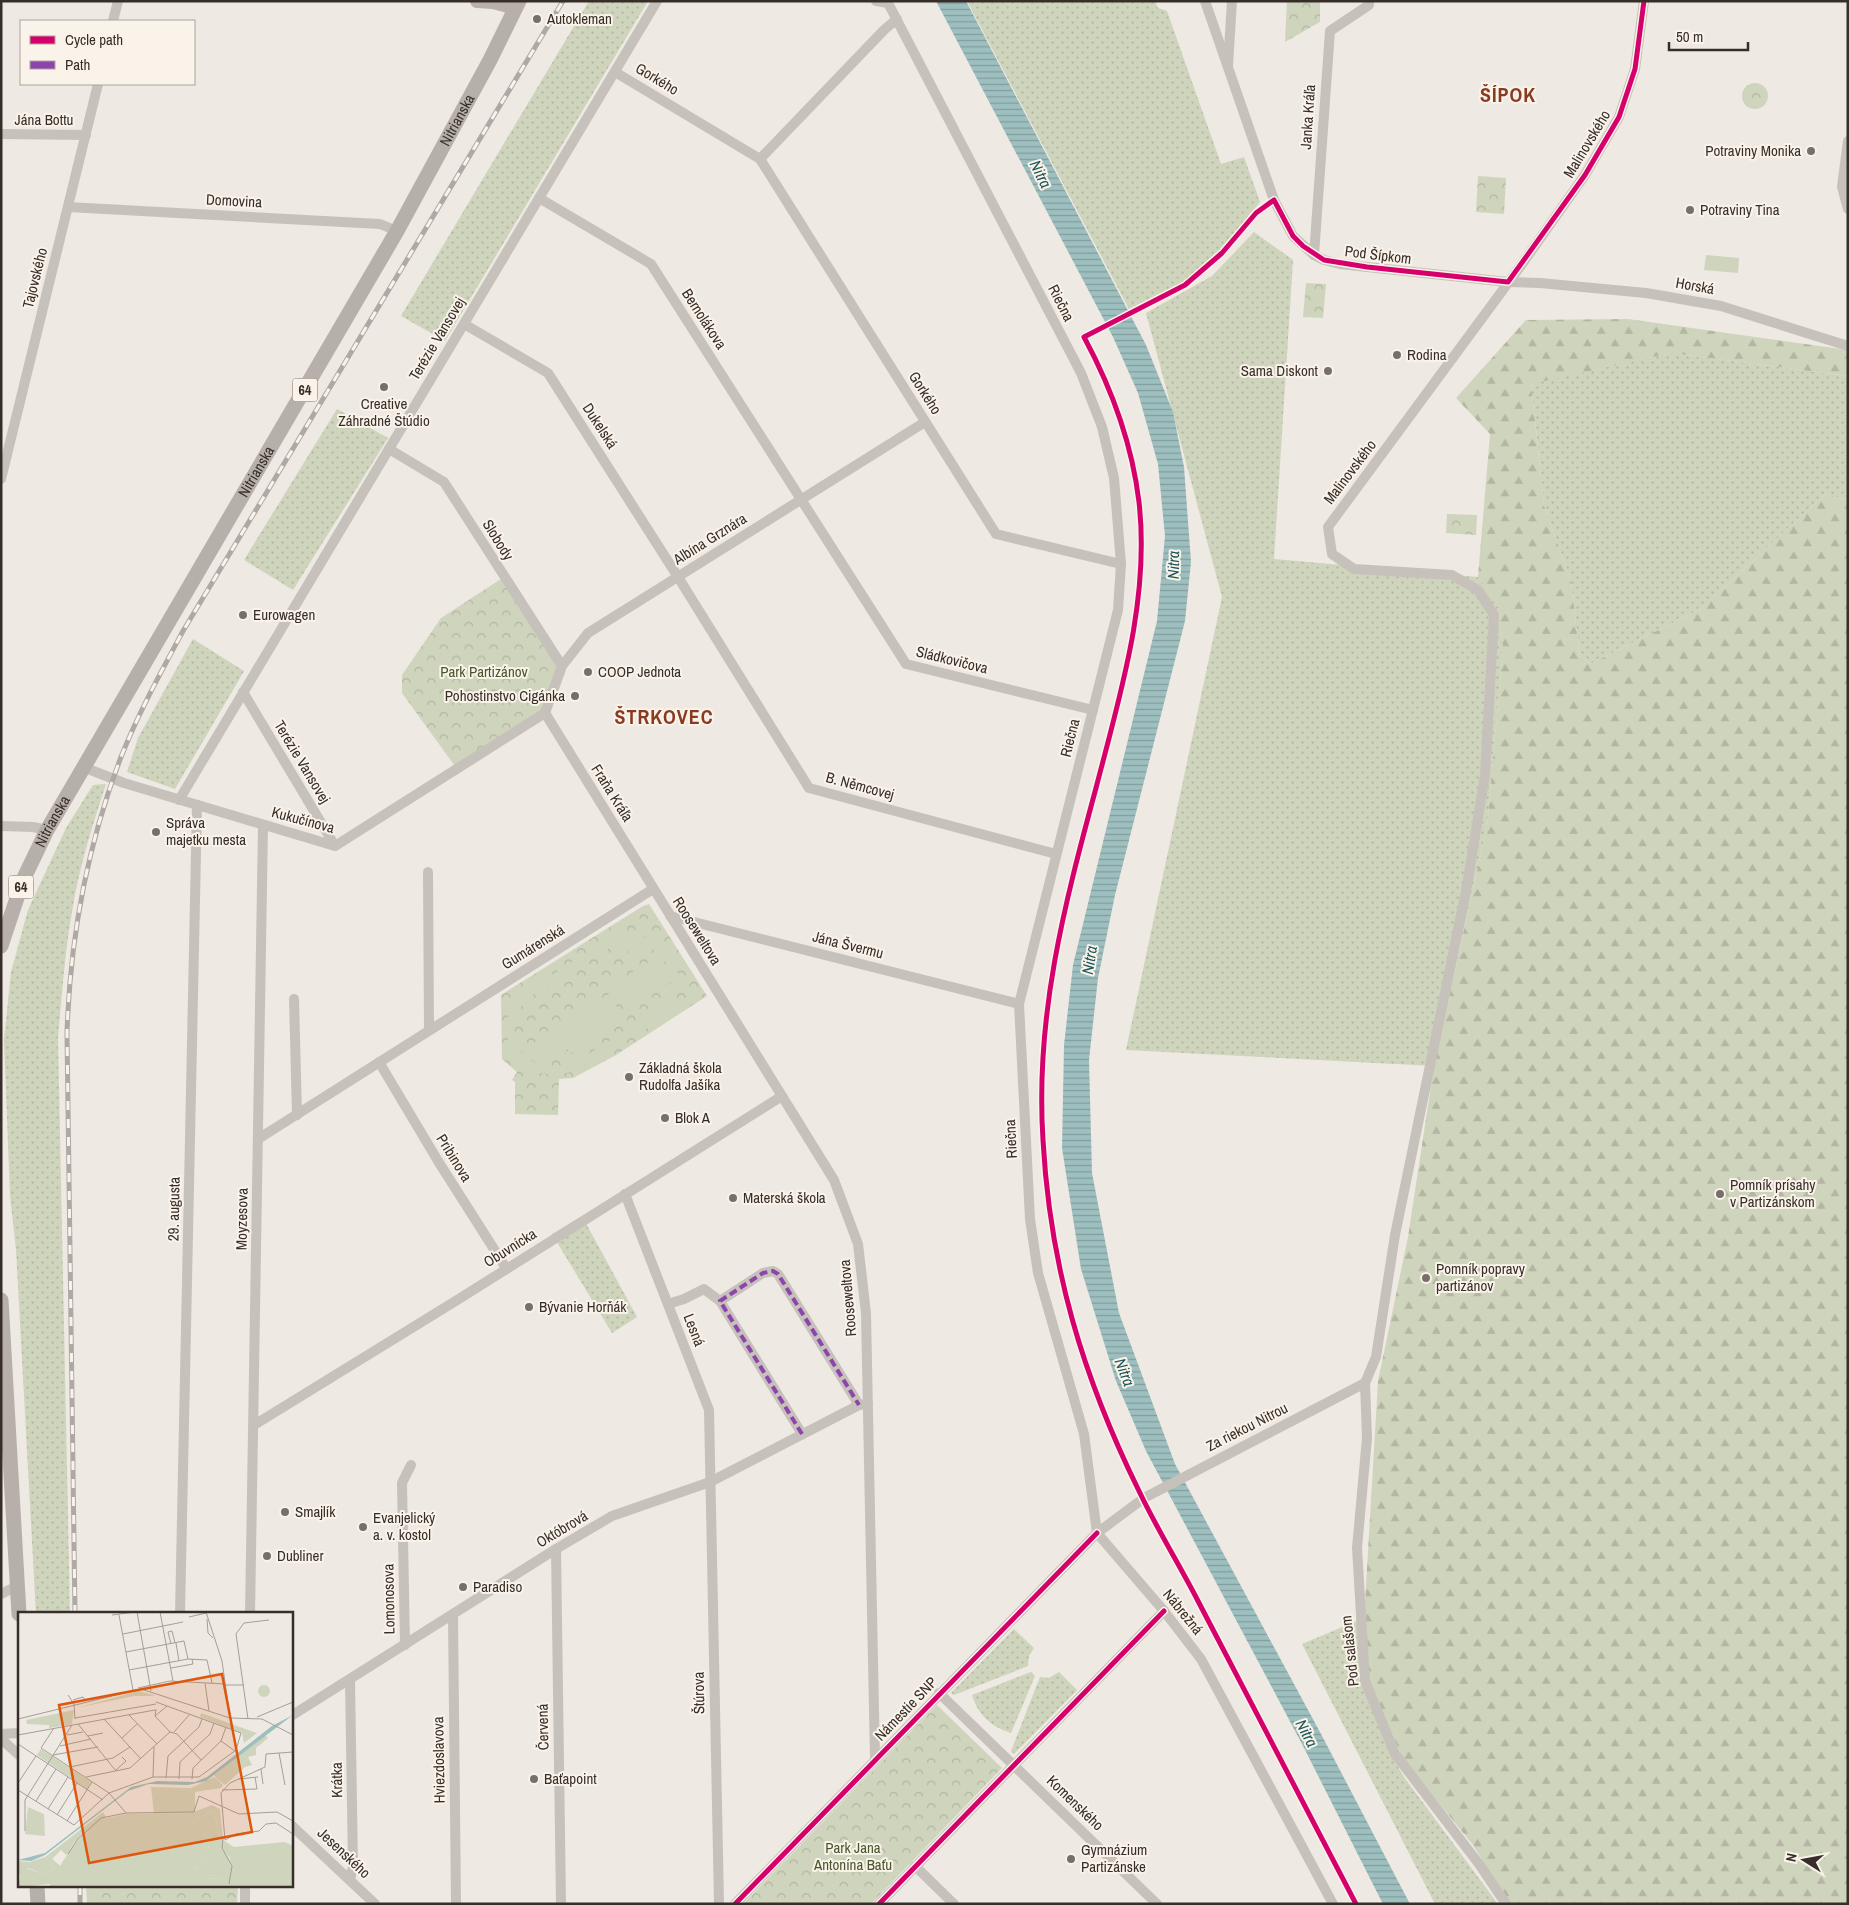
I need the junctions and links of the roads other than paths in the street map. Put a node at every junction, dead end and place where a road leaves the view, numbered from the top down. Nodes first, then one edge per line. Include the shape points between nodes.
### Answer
1 (118, 1) edge
2 (477, 1) edge
3 (657, 1) edge
4 (876, 1) edge
5 (1205, 1) edge
6 (1232, 1) edge
7 (1369, 1) edge
8 (1644, 1) edge
9 (517, 4) edge
10 (113, 20) edge
11 (898, 20) junction
12 (1227, 69) junction
13 (615, 72) junction
14 (98, 85) edge
15 (1, 134) edge
16 (86, 135) junction
17 (1848, 140) edge
18 (760, 159) junction
19 (539, 198) junction
20 (68, 207) junction
21 (1848, 209) edge
22 (397, 231) junction
23 (1314, 255) junction
24 (1522, 264) junction
25 (1508, 282) junction
26 (1532, 283) junction
27 (464, 324) junction
28 (1848, 346) edge
29 (925, 422) junction
30 (389, 449) junction
31 (1, 479) edge
32 (802, 500) junction
33 (1121, 564) junction
34 (678, 577) junction
35 (562, 666) junction
36 (243, 692) junction
37 (1093, 710) junction
38 (545, 713) junction
39 (83, 767) junction
40 (179, 800) junction
41 (196, 805) junction
42 (263, 825) junction
43 (1, 826) edge
44 (47, 830) junction
45 (335, 846) junction
46 (1056, 854) junction
47 (428, 872) dead end
48 (654, 889) junction
49 (670, 916) junction
50 (1, 946) edge
51 (294, 999) dead end
52 (1019, 1004) junction
53 (429, 1030) junction
54 (379, 1062) junction
55 (782, 1096) junction
56 (297, 1115) junction
57 (258, 1139) junction
58 (625, 1194) junction
59 (506, 1268) junction
60 (1, 1300) edge
61 (720, 1300) junction
62 (668, 1304) junction
63 (1364, 1383) junction
64 (863, 1404) junction
65 (254, 1425) junction
66 (802, 1434) junction
67 (411, 1465) dead end
68 (710, 1482) junction
69 (1143, 1498) joint
70 (1097, 1534) junction
71 (556, 1549) junction
72 (17, 1586) junction
73 (1, 1594) edge
74 (1164, 1610) junction
75 (19, 1612) edge
76 (180, 1612) edge
77 (250, 1612) edge
78 (453, 1615) junction
79 (406, 1645) junction
80 (350, 1680) junction
81 (939, 1694) junction
82 (292, 1715) edge
83 (18, 1733) edge
84 (1, 1734) edge
85 (1, 1739) edge
86 (18, 1754) edge
87 (875, 1760) junction
88 (1014, 1765) junction
89 (292, 1826) edge
90 (915, 1866) junction
91 (350, 1880) junction
92 (37, 1888) edge
93 (245, 1888) edge
94 (38, 1904) edge
95 (245, 1904) edge
96 (375, 1904) edge
97 (456, 1904) edge
98 (561, 1904) edge
99 (719, 1904) edge
100 (735, 1904) edge
101 (879, 1904) edge
102 (954, 1904) edge
103 (1157, 1904) edge
104 (1333, 1904) edge
105 (1506, 1904) edge

1 - 10 street
2 - 9 street
3 - 13 street, Terézie Vansovej
4 - 11 street, Riečna via 888,3
5 - 12 street, Pod Šípkom
6 - 12 street
7 - 23 street, Janka Kráľa via 1369,5 1330,31
8 - 24 street, Malinovského via 1635,68 1619,117 1585,175
9 - 22 main road, Nitrianska / 64
11 - 18 street via 884,30
11 - 33 street, Riečna via 1092,399 1114,478
12 - 23 street, Pod Šípkom via 1274,200 1293,236
13 - 18 street, Gorkého
13 - 19 street, Terézie Vansovej
14 - 16 street, Tajovského
15 - 16 street, Jána Bottu
16 - 20 street, Tajovského
17 - 21 street via 1842,187
18 - 29 street, Gorkého
19 - 27 street, Terézie Vansovej
19 - 32 street, Bernolákova via 651,264
20 - 22 street, Domovina via 380,224
20 - 31 street, Tajovského
22 - 39 main road, Nitrianska / 64
23 - 25 street, Pod Šípkom via 1340,264
24 - 25 street, Malinovského
24 - 26 street
25 - 26 street, Horská
25 - 63 street, Malinovského via 1328,527 1332,554 1354,569 1452,575 1478,590 1494,615 1485,774 1466,891 1395,1235 1376,1357
26 - 28 street, Horská via 1646,293 1721,306
27 - 30 street, Terézie Vansovej
27 - 34 street, Dukelská via 548,374
29 - 32 street, Albína Grznára
29 - 33 street, Gorkého via 996,534
30 - 35 street, Slobody via 444,482
30 - 36 street, Terézie Vansovej
32 - 34 street, Albína Grznára
32 - 37 street, Sládkovičova via 906,664
33 - 37 street, Riečna via 1118,610
34 - 35 street, Albína Grznára via 588,633
34 - 46 street, B. Němcovej via 808,788
35 - 38 street, Albína Grznára
36 - 40 street, Terézie Vansovej
36 - 45 street, Terézie Vansovej
37 - 46 street, Riečna
38 - 45 street, Kukučínova
38 - 48 street, Fraňa Kráľa
39 - 40 street, Kukučínova
39 - 44 main road, Nitrianska / 64
40 - 41 street, Kukučínova
41 - 42 street, Kukučínova
41 - 76 street, 29. augusta
42 - 45 street, Kukučínova
42 - 57 street, Moyzesova
43 - 44 street
44 - 50 main road, Nitrianska / 64 via 23,880
46 - 52 street, Riečna
47 - 53 street
48 - 49 street, Rooseweltova
48 - 53 street, Gumárenská
49 - 52 street, Jána Švermu
49 - 55 street, Rooseweltova
51 - 56 street
52 - 70 street, Riečna via 1030,1219 1038,1273 1084,1434
53 - 54 street, Gumárenská
54 - 56 street, Gumárenská
54 - 59 street, Pribinova
55 - 58 street, Obuvnícka
55 - 64 street, Rooseweltova via 834,1180 858,1244 866,1313
56 - 57 street, Gumárenská
57 - 65 street, Moyzesova
58 - 59 street, Obuvnícka
58 - 62 street, Lesná
59 - 65 street, Obuvnícka
60 - 72 main road
61 - 62 street via 704,1289
61 - 64 street via 763,1273 773,1271 778,1274
61 - 66 street
62 - 68 street, Lesná via 709,1410
63 - 69 street, Za riekou Nitrou
63 - 105 street, Pod salašom via 1367,1438 1357,1548 1365,1681 1395,1754
64 - 66 street, Októbrová
64 - 87 street, Rooseweltova
65 - 77 street, Moyzesova
66 - 68 street, Októbrová
67 - 79 street, Lomonosova via 402,1483
68 - 71 street, Októbrová via 612,1516
68 - 99 street, Štúrova
69 - 70 street, Námestie SNP
70 - 74 street, Nábrežná
70 - 81 street, Námestie SNP
71 - 78 street, Októbrová
71 - 98 street, Červená
72 - 73 street
72 - 75 main road
74 - 88 street
74 - 104 street, Nábrežná via 1202,1659
78 - 79 street, Októbrová
78 - 97 street, Hviezdoslavova
79 - 80 street, Októbrová
80 - 82 street, Októbrová
80 - 91 street, Krátka via 353,1866
81 - 87 street, Námestie SNP
81 - 88 street, Námestie SNP
83 - 84 street
85 - 86 street
87 - 100 street, Námestie SNP
88 - 90 street
88 - 103 street, Komenského
89 - 91 street, Jesenského
90 - 101 street
90 - 102 street
91 - 96 street, Jesenského
92 - 94 main road
93 - 95 street

